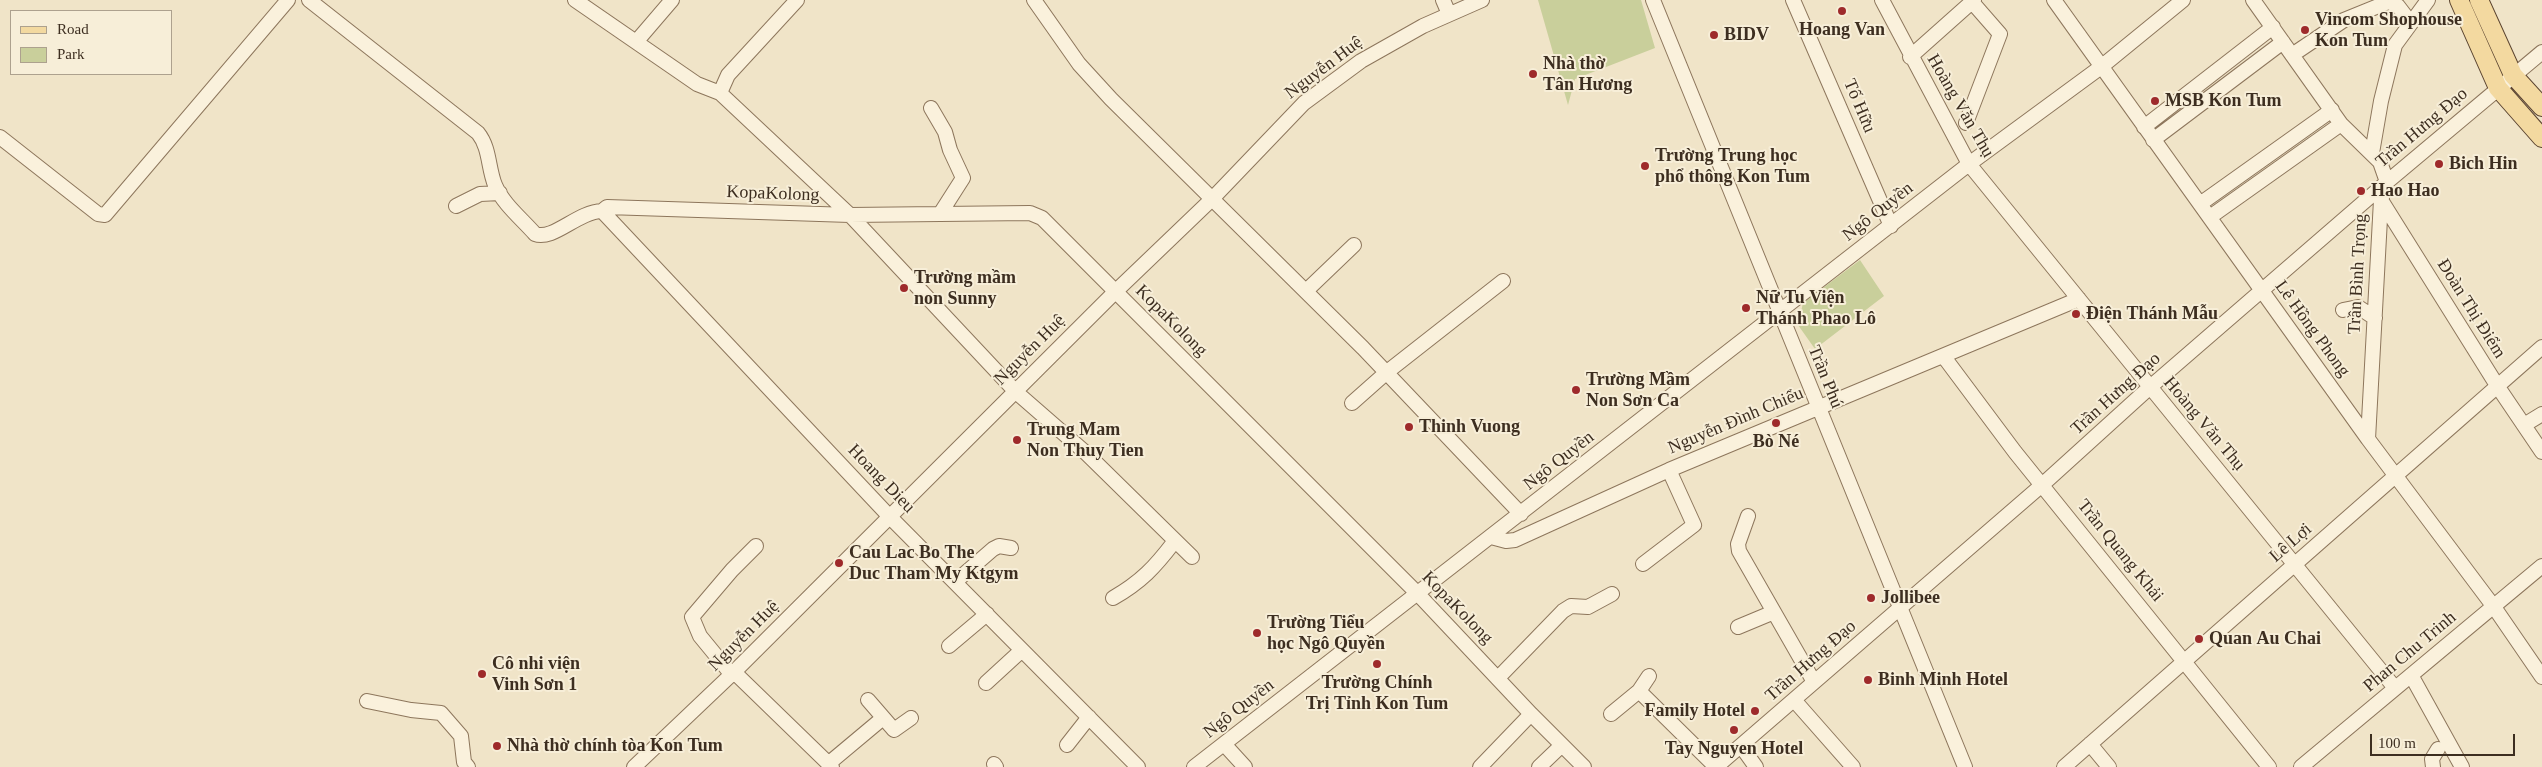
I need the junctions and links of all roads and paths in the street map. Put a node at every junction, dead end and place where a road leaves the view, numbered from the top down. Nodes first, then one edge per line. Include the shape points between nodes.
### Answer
1 (288, 0) edge
2 (309, 0) edge
3 (575, 0) edge
4 (672, 0) edge
5 (797, 0) edge
6 (1034, 0) edge
7 (1443, 0) edge
8 (1482, 0) edge
9 (1653, 0) edge
10 (1793, 0) edge
11 (1882, 0) edge
12 (2183, 0) edge
13 (2253, 0) edge
14 (2428, 0) edge
15 (2459, 0) edge
16 (2479, 0) edge
17 (1973, 1) edge
18 (2391, 1) edge
19 (2058, 2) edge
20 (1449, 14) junction
21 (2411, 23) junction
22 (2273, 27) junction
23 (636, 42) junction
24 (2283, 42) junction
25 (2542, 52) edge
26 (2292, 55) junction
27 (1910, 57) junction
28 (2101, 67) junction
29 (2513, 76) junction
30 (2498, 88) junction
31 (720, 93) junction
32 (2542, 107) edge
33 (932, 108) dead end
34 (2332, 110) junction
35 (1966, 123) dead end
36 (2341, 124) junction
37 (2144, 127) junction
38 (0, 137) edge
39 (2542, 138) edge
40 (2153, 140) junction
41 (2372, 152) junction
42 (1969, 164) junction
43 (2386, 182) junction
44 (500, 193) junction
45 (1212, 199) junction
46 (2381, 200) junction
47 (2200, 204) junction
48 (456, 206) dead end
49 (602, 211) junction
50 (940, 214) junction
51 (850, 216) junction
52 (2210, 217) junction
53 (1891, 226) junction
54 (1354, 245) dead end
55 (1503, 281) dead end
56 (1306, 291) junction
57 (1115, 292) junction
58 (2262, 292) junction
59 (2079, 298) junction
60 (2343, 310) dead end
61 (1779, 313) junction
62 (2375, 318) junction
63 (2542, 347) edge
64 (1944, 357) junction
65 (1386, 372) junction
66 (2498, 387) junction
67 (2150, 388) junction
68 (1016, 392) junction
69 (1352, 403) dead end
70 (1818, 407) junction
71 (2542, 414) edge
72 (2524, 425) junction
73 (2368, 439) junction
74 (2542, 452) edge
75 (1669, 470) junction
76 (2395, 476) junction
77 (2042, 485) junction
78 (1521, 514) junction
79 (1748, 516) dead end
80 (890, 517) junction
81 (1492, 536) junction
82 (1174, 542) junction
83 (756, 546) dead end
84 (1011, 548) dead end
85 (1192, 557) dead end
86 (2295, 563) junction
87 (1643, 564) dead end
88 (2542, 566) edge
89 (955, 582) junction
90 (1417, 593) junction
91 (1612, 594) dead end
92 (1113, 598) dead end
93 (2494, 606) junction
94 (1900, 609) junction
95 (1774, 612) junction
96 (987, 614) junction
97 (1738, 627) dead end
98 (949, 646) dead end
99 (1022, 650) junction
100 (2186, 661) junction
101 (733, 674) junction
102 (2411, 675) junction
103 (1648, 676) dead end
104 (2542, 677) edge
105 (1498, 678) junction
106 (1814, 682) junction
107 (986, 683) dead end
108 (2395, 688) junction
109 (1639, 691) junction
110 (868, 700) dead end
111 (1794, 700) junction
112 (367, 701) dead end
113 (1531, 714) junction
114 (1611, 714) dead end
115 (1088, 717) junction
116 (883, 718) junction
117 (911, 718) dead end
118 (1224, 744) junction
119 (2090, 744) junction
120 (1067, 745) dead end
121 (1562, 745) junction
122 (1741, 746) junction
123 (2438, 749) dead end
124 (830, 765) edge
125 (468, 767) edge
126 (634, 767) edge
127 (1138, 767) edge
128 (1194, 767) edge
129 (1245, 767) edge
130 (1480, 767) edge
131 (1539, 767) edge
132 (1584, 767) edge
133 (1716, 767) edge
134 (1756, 767) edge
135 (1853, 767) edge
136 (1965, 767) edge
137 (2064, 767) edge
138 (2109, 767) edge
139 (2269, 767) edge
140 (2301, 767) edge
141 (2433, 767) edge
142 (2462, 767) edge

1 - 38 street via 106,215 98,214
2 - 44 street via 478,133 483,139
3 - 23 street
4 - 23 street
5 - 31 street via 728,75
6 - 45 street via 1079,64
7 - 20 street
8 - 20 street, Nguyễn Huệ
9 - 61 street, Trần Phú
10 - 53 street, Tố Hữu
11 - 27 street, Hoàng Văn Thụ
12 - 28 street, Ngô Quyền
13 - 22 street
14 - 21 street
15 - 30 main road
16 - 29 main road
17 - 27 street
17 - 35 street via 2000,34
18 - 21 street
18 - 26 street via 2344,20
19 - 28 street, Lê Hồng Phong
20 - 45 street, Nguyễn Huệ via 1361,61 1304,103
21 - 41 street via 2395,45
22 - 24 street
22 - 37 street
23 - 31 street via 697,84
24 - 26 street
24 - 40 street
25 - 29 street, Trần Hưng Đạo
26 - 34 street
27 - 42 street, Hoàng Văn Thụ
28 - 37 street, Lê Hồng Phong
28 - 42 street, Ngô Quyền
29 - 30 street, Trần Hưng Đạo
29 - 32 main road
30 - 39 main road
30 - 43 street, Trần Hưng Đạo
31 - 51 street
33 - 50 street via 963,178
34 - 36 street
34 - 47 street
36 - 41 street
36 - 52 street
37 - 40 street, Lê Hồng Phong
40 - 47 street, Lê Hồng Phong
41 - 43 street via 2380,162
42 - 53 street, Ngô Quyền
42 - 59 street, Hoàng Văn Thụ
43 - 46 street
43 - 58 street, Trần Hưng Đạo
44 - 48 street via 480,194
44 - 49 street, KopaKolong via 535,234 542,237 590,212
45 - 56 street
45 - 57 street, Nguyễn Huệ
46 - 62 street, Trần Bình Trọng
46 - 66 street, Đoàn Thị Điểm
47 - 52 street, Lê Hồng Phong
49 - 51 street, KopaKolong via 606,207
49 - 80 street, Hoang Dieu
50 - 51 street, KopaKolong
50 - 57 street, KopaKolong via 1030,213 1042,218
51 - 68 street
52 - 58 street, Lê Hồng Phong
53 - 61 street, Ngô Quyền
54 - 56 street
55 - 65 street
56 - 65 street
57 - 68 street, Nguyễn Huệ
57 - 90 street, KopaKolong
58 - 67 street, Trần Hưng Đạo
58 - 73 street, Lê Hồng Phong
59 - 64 street, Nguyễn Đình Chiểu
59 - 67 street, Hoàng Văn Thụ
60 - 62 street via 2358,307
61 - 70 street, Trần Phú
61 - 78 street, Ngô Quyền
62 - 73 street, Trần Bình Trọng
63 - 66 street, Lê Lợi
64 - 70 street, Nguyễn Đình Chiểu
64 - 77 street, Trần Quang Khải via 1973,399
65 - 69 street
65 - 78 street
66 - 72 street, Đoàn Thị Điểm
66 - 76 street, Lê Lợi
67 - 77 street, Trần Hưng Đạo
67 - 86 street, Hoàng Văn Thụ
68 - 80 street, Nguyễn Huệ
68 - 82 street via 1086,453
70 - 75 street, Nguyễn Đình Chiểu
70 - 94 street, Trần Phú
71 - 72 street
72 - 74 street, Đoàn Thị Điểm
73 - 76 street, Lê Hồng Phong
75 - 81 street, Nguyễn Đình Chiểu via 1514,540
75 - 87 street via 1694,525
76 - 86 street, Lê Lợi
76 - 93 street, Lê Hồng Phong
77 - 94 street, Trần Hưng Đạo
77 - 100 street, Trần Quang Khải
78 - 81 street, Ngô Quyền
79 - 95 street via 1738,544
80 - 89 street, Hoang Dieu
80 - 101 street, Nguyễn Huệ
81 - 90 street, Ngô Quyền
82 - 85 street
82 - 92 street via 1137,584
83 - 101 street via 692,618 700,636
84 - 89 street via 999,546 993,549
86 - 100 street, Lê Lợi
86 - 108 street, Hoàng Văn Thụ
88 - 93 street, Phan Chu Trinh
89 - 96 street, Hoang Dieu
90 - 105 street, KopaKolong
90 - 118 street, Ngô Quyền
91 - 105 street via 1588,607 1571,606 1563,611
93 - 102 street, Phan Chu Trinh
93 - 104 street, Lê Hồng Phong
94 - 106 street, Trần Hưng Đạo
94 - 136 street, Trần Phú
95 - 97 street
95 - 106 street
96 - 98 street
96 - 99 street, Hoang Dieu
99 - 107 street
99 - 115 street, Hoang Dieu
100 - 119 street, Lê Lợi
100 - 139 street, Trần Quang Khải
101 - 124 street
101 - 126 street, Nguyễn Huệ
102 - 108 street, Phan Chu Trinh
102 - 142 street
103 - 109 street
105 - 113 street, KopaKolong
106 - 111 street, Trần Hưng Đạo
108 - 140 street, Phan Chu Trinh
109 - 114 street
109 - 133 street
110 - 116 street
111 - 122 street, Trần Hưng Đạo
111 - 135 street
112 - 125 street via 441,713 461,736 464,762
113 - 121 street, KopaKolong
113 - 130 street
115 - 120 street
115 - 127 street, Hoang Dieu
116 - 117 street via 894,730
116 - 124 street
118 - 128 street, Ngô Quyền
118 - 129 street
119 - 137 street, Lê Lợi
119 - 138 street
121 - 131 street
121 - 132 street, KopaKolong
122 - 133 street, Trần Hưng Đạo
122 - 134 street
123 - 141 street via 2432,759

